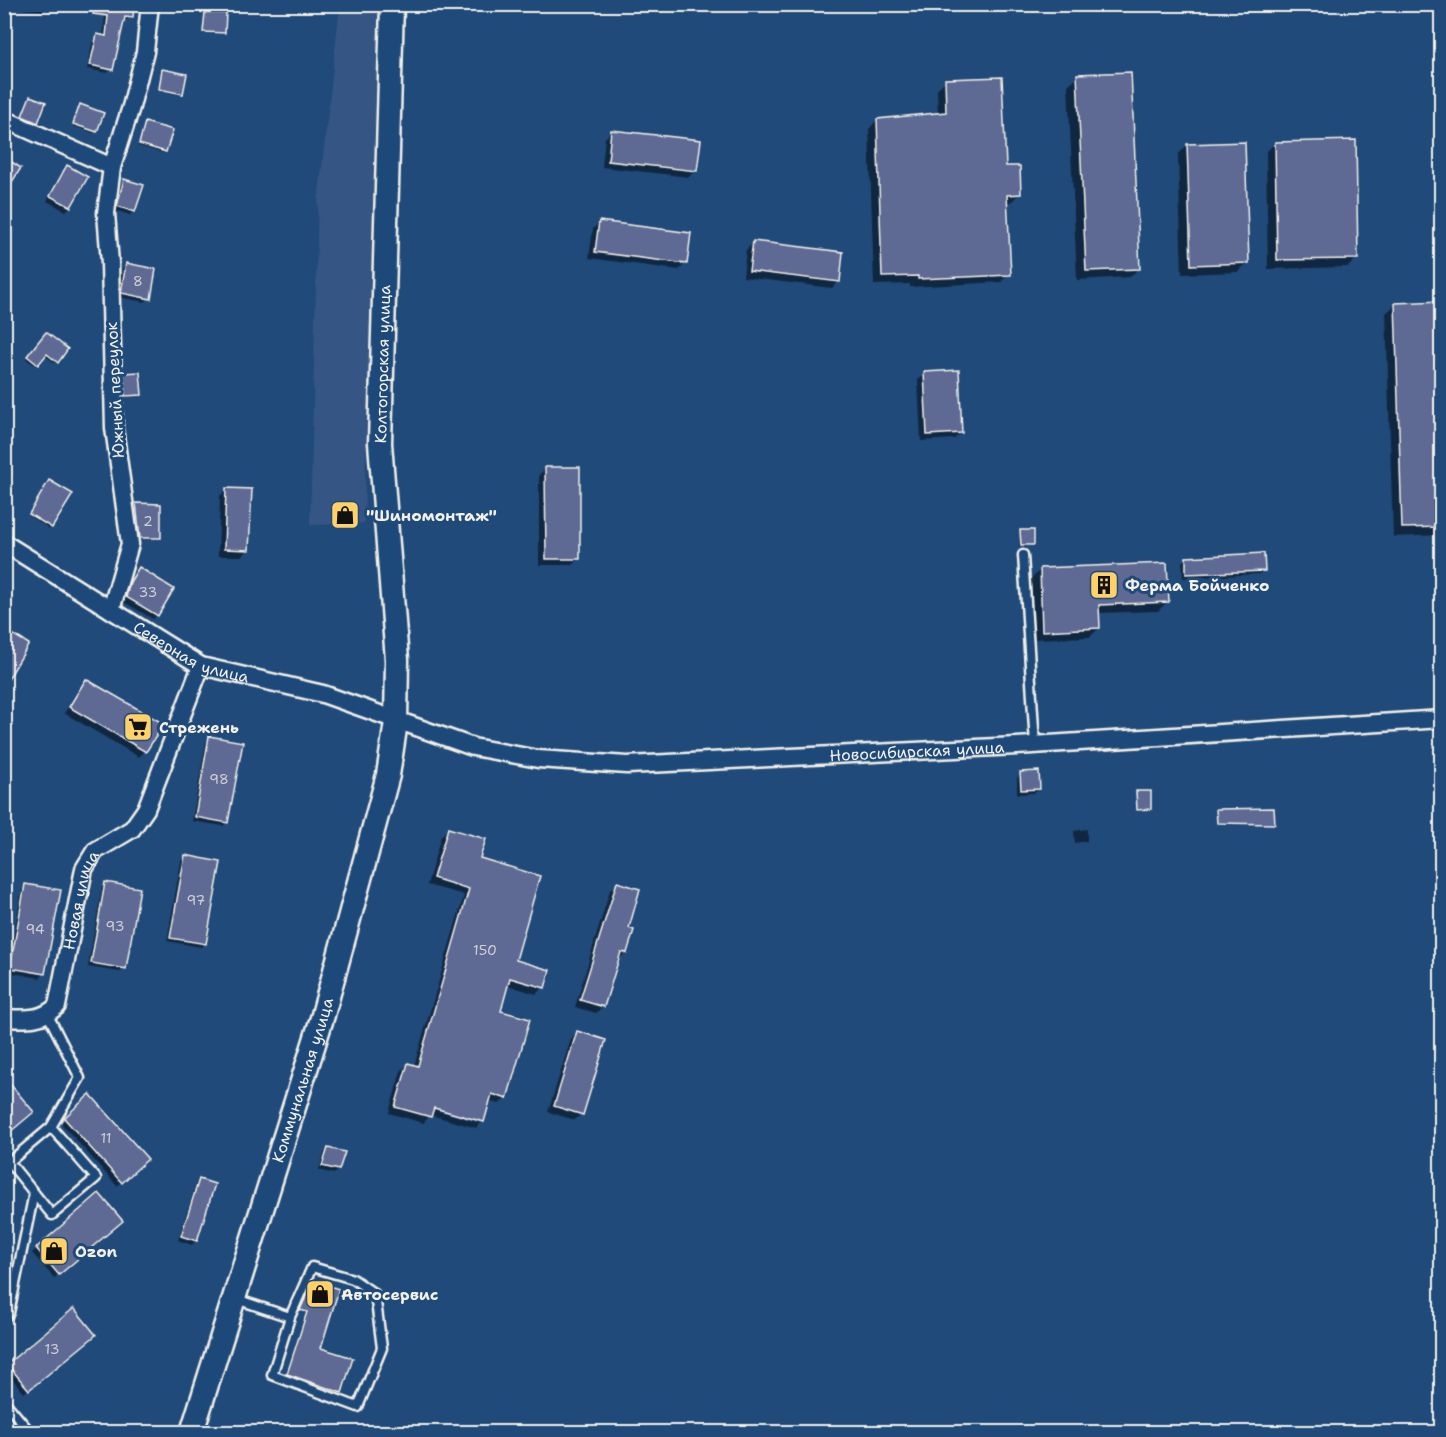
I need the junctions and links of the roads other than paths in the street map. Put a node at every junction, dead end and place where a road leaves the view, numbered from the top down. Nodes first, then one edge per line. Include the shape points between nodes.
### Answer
1 (150, 4) edge
2 (392, 4) edge
3 (4, 119) edge
4 (112, 167) junction
5 (4, 543) edge
6 (1023, 555) dead end
7 (111, 610) junction
8 (201, 666) junction
9 (1442, 719) edge
10 (396, 722) junction
11 (1035, 745) junction
12 (48, 1015) junction
13 (4, 1017) edge
14 (51, 1127) junction
15 (7, 1162) edge
16 (34, 1193) junction
17 (233, 1298) junction
18 (290, 1317) junction
19 (4, 1318) edge
20 (4, 1401) edge
21 (30, 1432) edge
22 (192, 1432) edge

1 - 4 street, Южный переулок via 142,63
2 - 10 main road, Колтогорская улица via 380,443 397,660
3 - 4 street
4 - 7 street, Южный переулок via 106,213 114,428 130,544
5 - 7 street, Северная улица
6 - 11 lane
7 - 8 street, Северная улица
8 - 10 street, Северная улица via 290,684
8 - 12 street, Новая улица via 146,809 132,829 95,851 84,869 57,1006
9 - 11 street, Новосибирская улица
10 - 11 street, Новосибирская улица via 473,747 627,765
10 - 17 main road, Коммунальная улица via 388,775 324,1015
12 - 13 street via 35,1019
12 - 14 lane via 80,1078
14 - 15 lane
14 - 16 lane via 96,1178 52,1215
15 - 16 lane
16 - 19 lane via 9,1313
17 - 18 lane
17 - 22 main road, Коммунальная улица
18 - 18 lane via 272,1375 358,1407 382,1348 375,1294 353,1279 312,1267
20 - 21 lane

